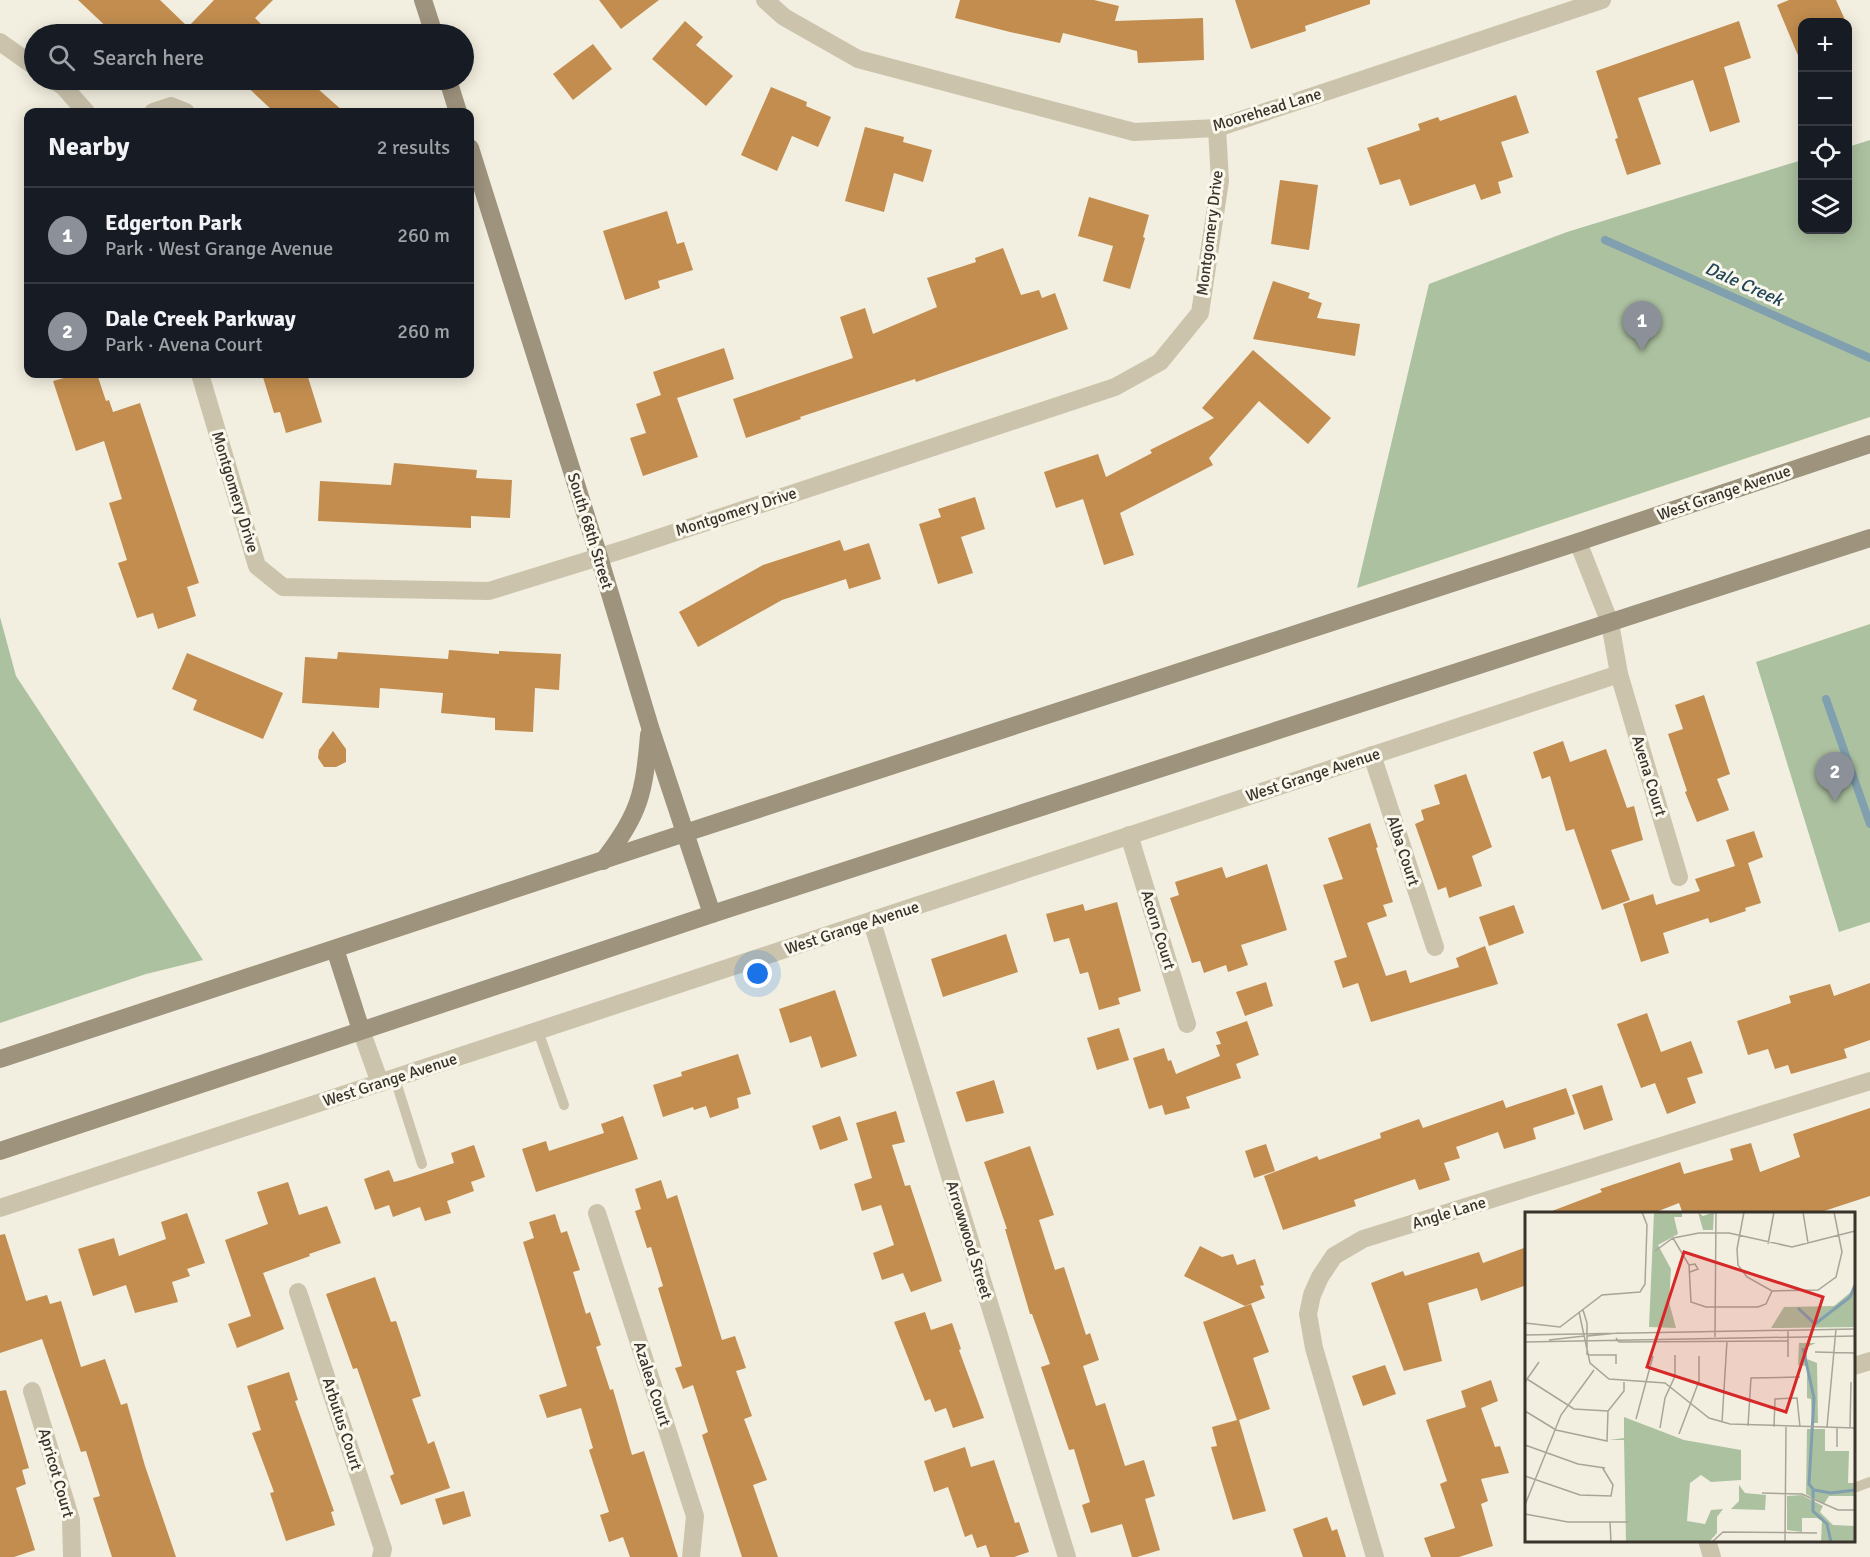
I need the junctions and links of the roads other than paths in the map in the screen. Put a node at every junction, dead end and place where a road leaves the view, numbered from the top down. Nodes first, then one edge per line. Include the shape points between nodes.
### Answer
1 (423, 0) edge
2 (765, 0) edge
3 (1602, 0) edge
4 (431, 24) edge
5 (0, 42) edge
6 (24, 59) edge
7 (67, 90) edge
8 (451, 90) edge
9 (82, 108) edge
10 (457, 108) edge
11 (1217, 128) junction
12 (474, 161) edge
13 (201, 378) edge
14 (1870, 444) edge
15 (1870, 538) edge
16 (1578, 542) junction
17 (599, 557) junction
18 (1610, 623) junction
19 (1619, 674) junction
20 (650, 727) junction
21 (1372, 755) junction
22 (685, 833) junction
23 (1128, 835) junction
24 (603, 861) junction
25 (1679, 877) dead end
26 (712, 914) junction
27 (872, 922) junction
28 (1435, 947) dead end
29 (336, 949) junction
30 (1186, 1024) dead end
31 (361, 1030) junction
32 (538, 1031) junction
33 (0, 1059) edge
34 (387, 1081) junction
35 (1870, 1081) edge
36 (564, 1105) dead end
37 (0, 1151) edge
38 (422, 1164) dead end
39 (0, 1208) edge
40 (597, 1213) dead end
41 (298, 1292) dead end
42 (1870, 1361) edge
43 (1855, 1366) edge
44 (32, 1390) dead end
45 (1870, 1482) edge
46 (1855, 1488) edge
47 (1708, 1542) edge
48 (72, 1557) edge
49 (381, 1557) edge
50 (691, 1557) edge
51 (1067, 1557) edge
52 (1375, 1557) edge
53 (1712, 1557) edge

1 - 4 street
2 - 11 street, Moorehead Lane via 784,17 858,59 1134,132
3 - 11 street, Moorehead Lane
5 - 6 street
7 - 9 street
8 - 10 street
11 - 17 street, Montgomery Drive via 1220,181 1200,313 1160,362 1115,387
12 - 17 street, South 68th Street
13 - 17 street, Montgomery Drive via 257,566 283,587 489,591
14 - 16 street, West Grange Avenue
15 - 18 street
16 - 18 street
16 - 22 street, West Grange Avenue
17 - 20 street, South 68th Street
18 - 19 street
18 - 26 street
19 - 21 street, West Grange Avenue
19 - 25 street, Avena Court
20 - 22 street, South 68th Street
20 - 24 street via 638,809
21 - 23 street, West Grange Avenue
21 - 28 street, Alba Court
22 - 24 street, West Grange Avenue
22 - 26 street, South 68th Street
23 - 27 street, West Grange Avenue
23 - 30 street, Acorn Court
24 - 29 street, West Grange Avenue
26 - 31 street
27 - 32 street, West Grange Avenue
27 - 51 street, Arrowwood Street
29 - 31 street
29 - 33 street, West Grange Avenue
31 - 34 street
31 - 37 street
32 - 34 street, West Grange Avenue
32 - 36 lane
34 - 38 lane
34 - 39 street, West Grange Avenue
35 - 52 street, Angle Lane via 1363,1239 1334,1256 1316,1286 1308,1314 1314,1348
40 - 50 street, Azalea Court via 695,1516
41 - 49 street, Arbutus Court via 382,1549
42 - 43 street
44 - 48 street, Apricot Court via 71,1520
45 - 46 lane
47 - 53 street

